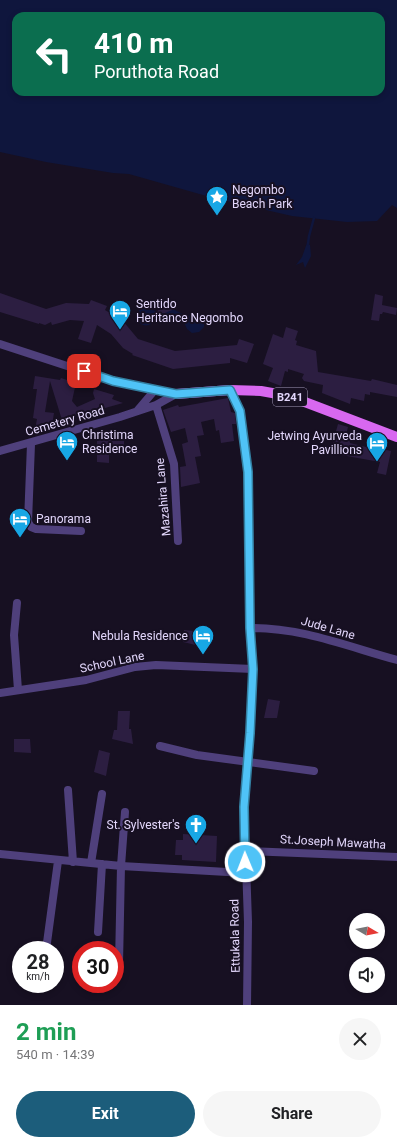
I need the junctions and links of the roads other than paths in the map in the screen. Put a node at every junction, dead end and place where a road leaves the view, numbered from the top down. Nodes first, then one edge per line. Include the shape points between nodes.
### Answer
1 (0, 344) edge
2 (154, 390) junction
3 (230, 390) junction
4 (176, 394) junction
5 (156, 405) junction
6 (136, 412) junction
7 (397, 437) edge
8 (31, 444) junction
9 (0, 451) edge
10 (81, 530) dead end
11 (178, 541) dead end
12 (17, 604) dead end
13 (250, 628) junction
14 (397, 660) edge
15 (253, 669) junction
16 (18, 690) junction
17 (0, 692) edge
18 (160, 746) dead end
19 (248, 761) junction
20 (314, 771) dead end
21 (68, 790) dead end
22 (102, 794) dead end
23 (125, 812) dead end
24 (245, 851) junction
25 (0, 854) edge
26 (397, 857) edge
27 (58, 861) junction
28 (73, 862) junction
29 (92, 863) junction
30 (102, 864) junction
31 (120, 866) junction
32 (245, 873) junction
33 (98, 932) dead end
34 (47, 941) edge
35 (119, 941) edge
36 (247, 1005) edge

1 - 2 street via 113,381
2 - 4 street
2 - 6 street
3 - 4 main road, B241
3 - 7 main road, B241 via 261,391 289,396
3 - 13 street, Ettukala Road via 240,411 248,472
4 - 5 street, Cemetery Road
5 - 6 street, Cemetery Road
5 - 11 street, Mazahira Lane via 174,464
6 - 8 street, Cemetery Road
8 - 9 street, Cemetery Road
8 - 10 street via 28,522 36,529
12 - 16 street via 14,635
13 - 14 street, Jude Lane via 292,630
13 - 15 street, Ettukala Road
15 - 16 street, School Lane via 156,665 135,667 86,680
15 - 19 street, Ettukala Road
16 - 17 street, School Lane
18 - 19 street via 197,755
19 - 20 street
19 - 24 street, Ettukala Road via 244,807
21 - 28 street
22 - 29 street
23 - 31 street
24 - 26 street, St.Joseph Mawatha
24 - 32 street, Ettukala Road
25 - 27 street
27 - 28 street
27 - 34 street
28 - 29 street
29 - 30 street
30 - 31 street
30 - 33 street
31 - 32 street
31 - 35 street
32 - 36 street, Ettukala Road via 248,922

